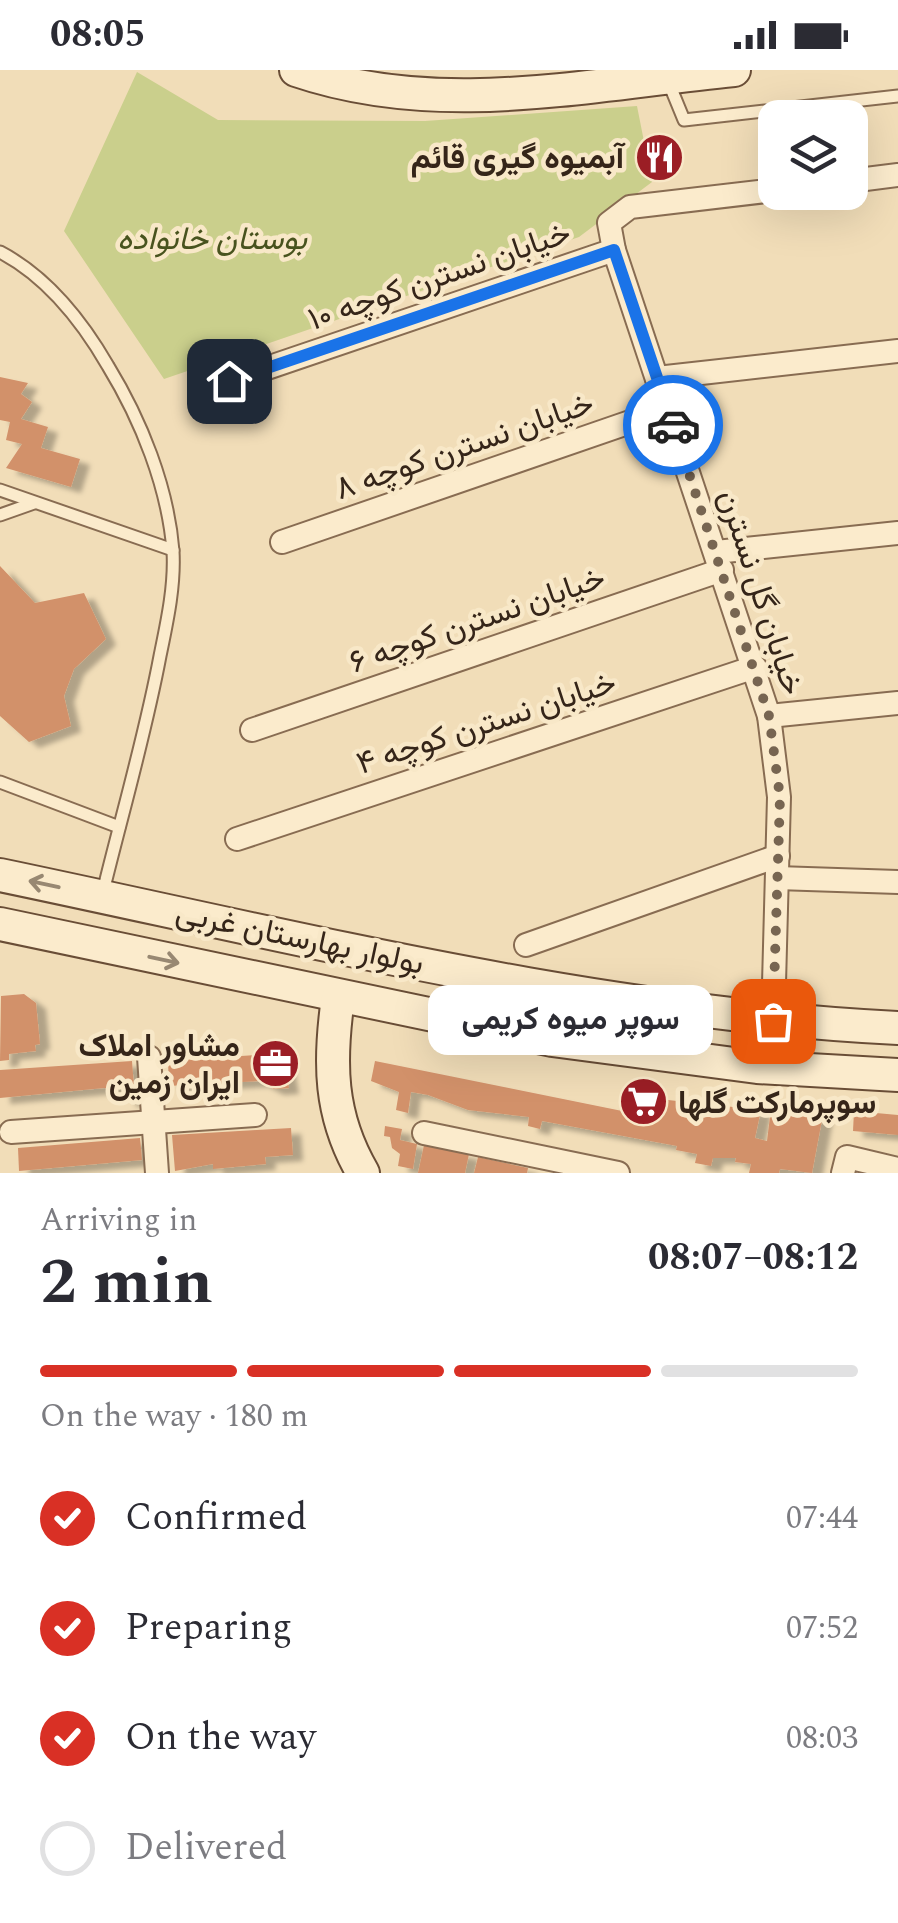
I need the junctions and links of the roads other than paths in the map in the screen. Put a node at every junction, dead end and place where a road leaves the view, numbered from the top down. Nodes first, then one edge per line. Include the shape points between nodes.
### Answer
1 (734, 70) edge
2 (302, 71) edge
3 (666, 76) junction
4 (590, 80) edge
5 (898, 96) edge
6 (898, 175) edge
7 (868, 179) edge
8 (758, 192) edge
9 (614, 250) junction
10 (0, 252) edge
11 (898, 351) edge
12 (657, 378) junction
13 (229, 381) dead end
14 (668, 409) junction
15 (0, 490) edge
16 (34, 503) junction
17 (0, 515) edge
18 (898, 533) edge
19 (282, 542) dead end
20 (173, 550) junction
21 (719, 561) junction
22 (755, 667) junction
23 (898, 703) edge
24 (769, 716) junction
25 (252, 730) dead end
26 (0, 782) edge
27 (119, 827) junction
28 (237, 839) dead end
29 (778, 867) junction
30 (0, 875) edge
31 (898, 882) edge
32 (102, 896) junction
33 (0, 924) edge
34 (526, 945) dead end
35 (338, 998) junction
36 (773, 1021) junction
37 (898, 1028) edge
38 (149, 1057) dead end
39 (898, 1075) edge
40 (256, 1115) dead end
41 (153, 1124) junction
42 (11, 1132) dead end
43 (424, 1133) dead end
44 (845, 1165) edge
45 (898, 1169) edge
46 (157, 1173) edge
47 (363, 1173) edge
48 (618, 1173) edge

1 - 3 street
2 - 4 street via 443,96
3 - 4 street
3 - 5 lane via 684,120
6 - 7 street
8 - 9 street via 630,207 609,223
9 - 12 street, خیابان گل نسترن
9 - 13 street, خیابان نسترن کوچه ۱۰
10 - 20 lane via 22,264 85,327 132,406 163,495
11 - 12 street
12 - 14 street, خیابان گل نسترن
14 - 19 street, خیابان نسترن کوچه ۸
14 - 21 street, خیابان گل نسترن
15 - 16 lane
16 - 17 lane
16 - 20 lane
18 - 21 street, خیابان نسترن کوچه ۶
20 - 27 lane via 171,600
21 - 22 street, خیابان گل نسترن
21 - 25 street, خیابان نسترن کوچه ۶
22 - 24 street, خیابان گل نسترن
22 - 28 street, خیابان نسترن کوچه ۴
23 - 24 street
24 - 29 street, خیابان گل نسترن via 780,797
26 - 27 lane
27 - 32 lane
29 - 31 street
29 - 34 street
29 - 36 street, خیابان گل نسترن
32 -> 30 street, بولوار بهارستان غربی
32 - 36 street, بولوار بهارستان غربی via 613,1002
33 -> 35 street, بولوار بهارستان غربی
35 - 39 street, بولوار بهارستان غربی via 608,1048 756,1067
35 - 47 street via 331,1085
36 - 37 street, بولوار بهارستان غربی
38 - 41 street
40 - 41 street
41 - 42 street
41 - 46 street
43 - 48 street
44 - 45 street

